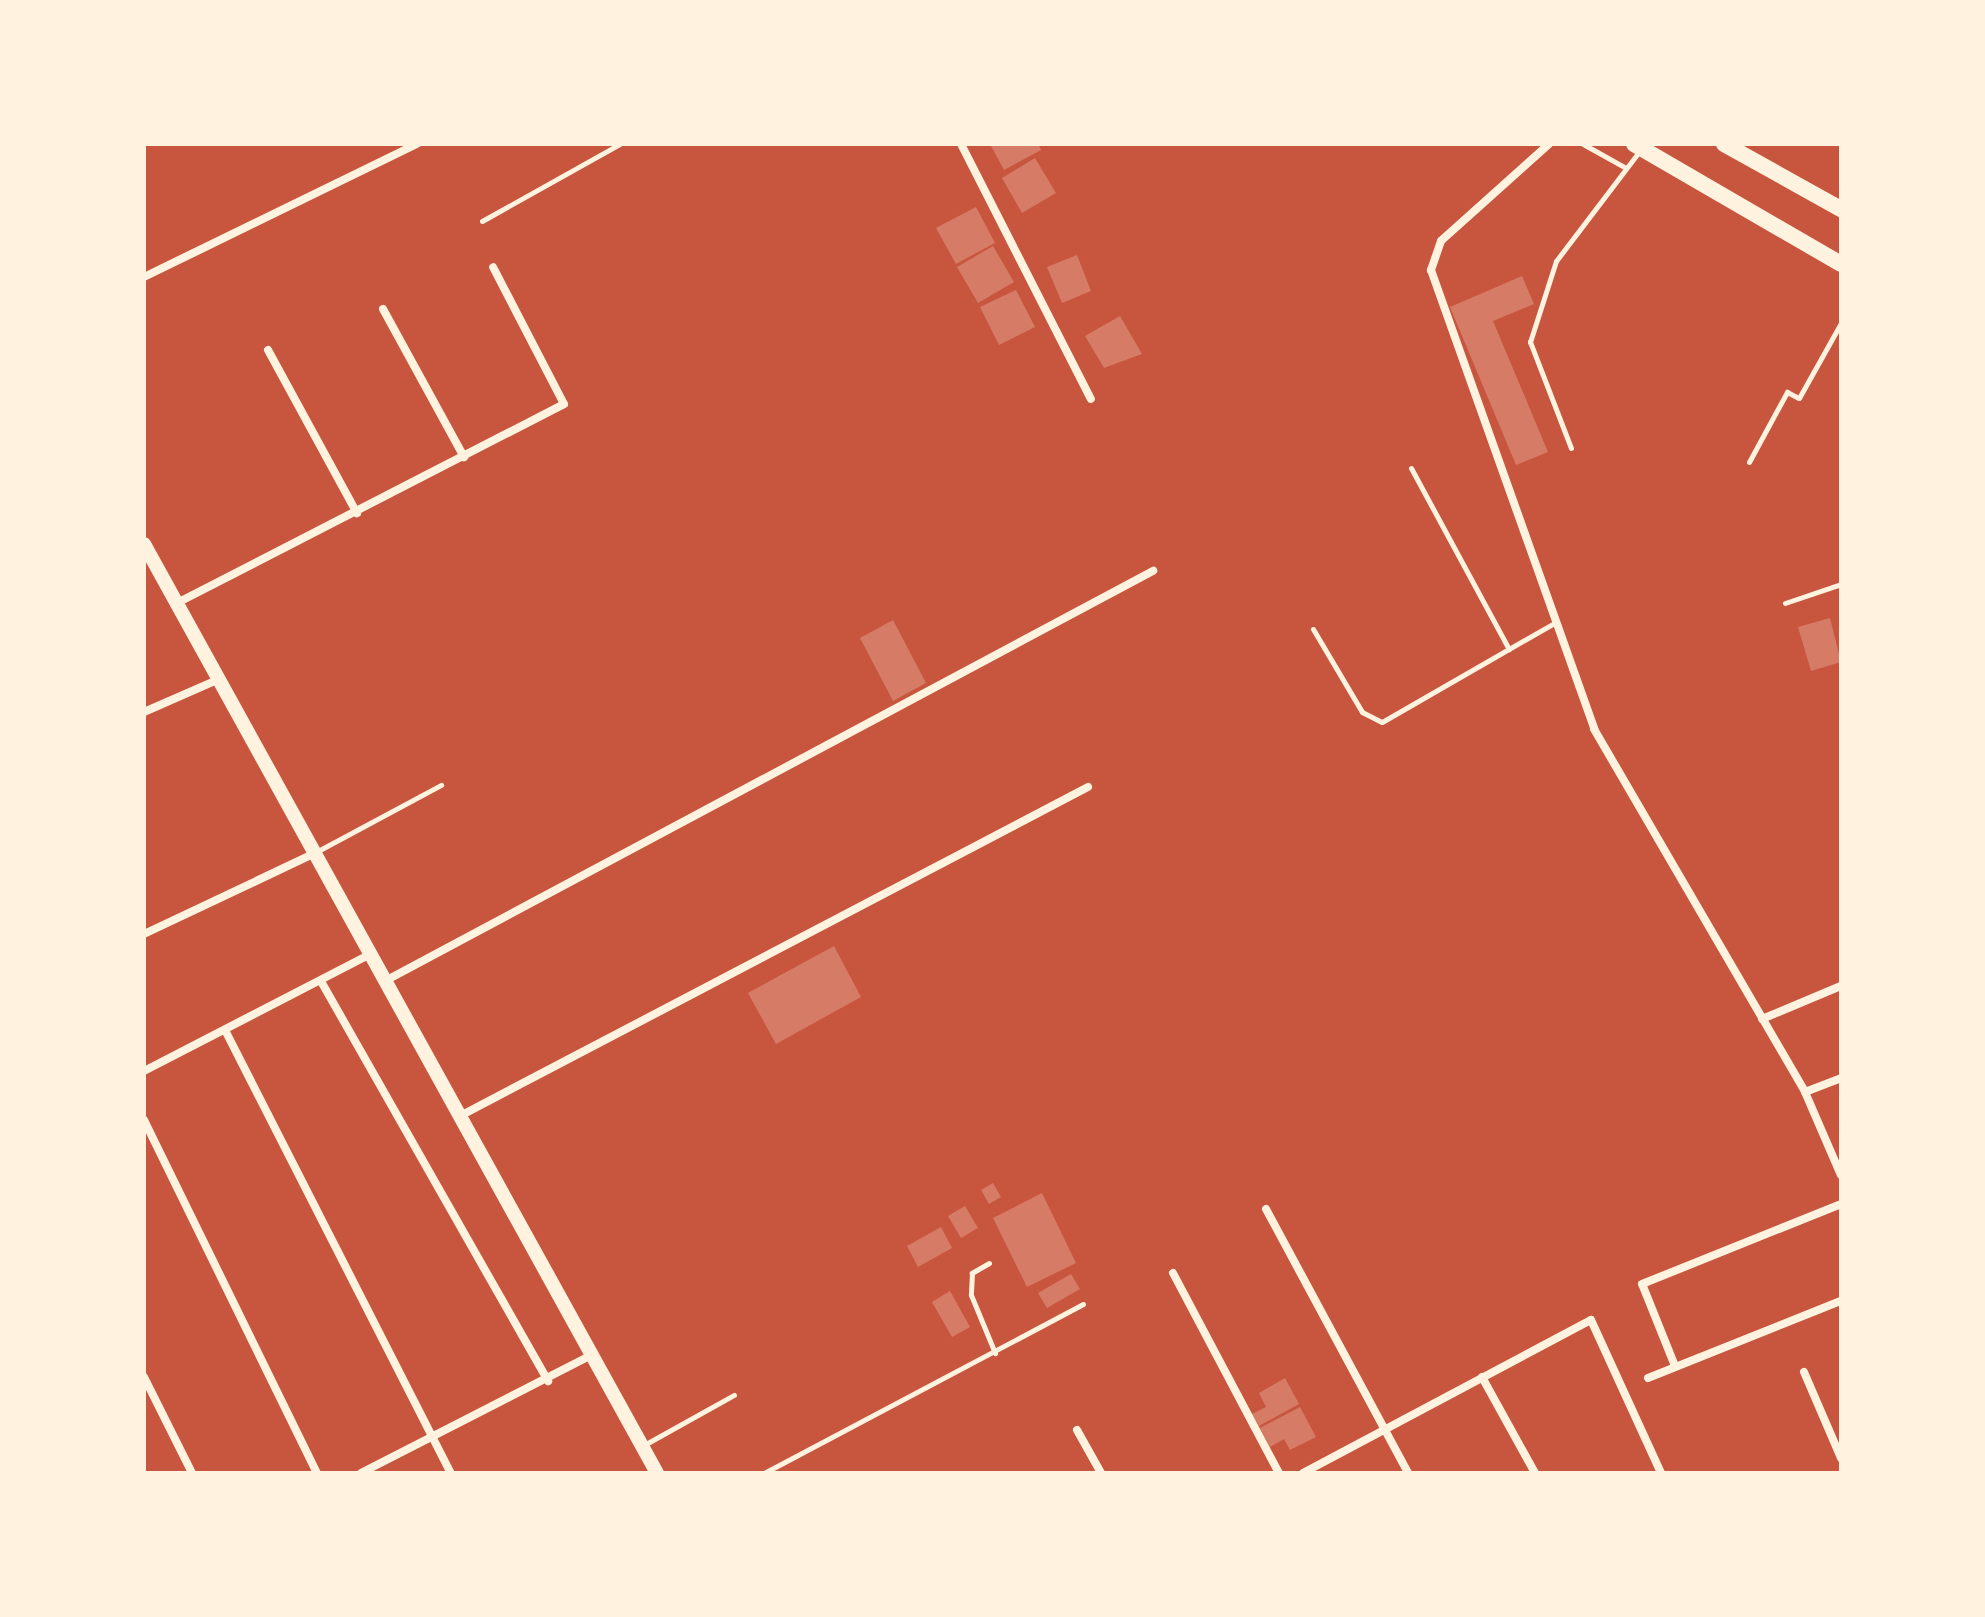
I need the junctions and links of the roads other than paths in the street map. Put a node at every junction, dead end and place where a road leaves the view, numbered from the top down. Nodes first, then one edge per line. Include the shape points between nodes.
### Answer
1 (417, 144) edge
2 (620, 144) edge
3 (961, 144) edge
4 (1549, 144) edge
5 (1583, 144) edge
6 (1724, 144) edge
7 (1638, 146) edge
8 (1626, 168) junction
9 (1841, 209) edge
10 (482, 221) dead end
11 (1841, 264) edge
12 (493, 267) dead end
13 (144, 277) edge
14 (383, 309) dead end
15 (1841, 323) edge
16 (268, 350) dead end
17 (1091, 399) dead end
18 (1571, 448) dead end
19 (464, 457) junction
20 (1749, 462) dead end
21 (1411, 468) dead end
22 (357, 513) junction
23 (144, 544) edge
24 (1153, 571) dead end
25 (1841, 584) edge
26 (177, 603) junction
27 (1785, 603) dead end
28 (1557, 621) junction
29 (1313, 629) dead end
30 (1509, 649) junction
31 (219, 679) junction
32 (144, 712) edge
33 (441, 785) dead end
34 (1088, 787) dead end
35 (315, 853) junction
36 (144, 934) edge
37 (371, 954) junction
38 (385, 981) junction
39 (322, 983) junction
40 (1841, 986) edge
41 (1762, 1019) junction
42 (226, 1032) junction
43 (144, 1071) edge
44 (1841, 1078) edge
45 (1805, 1092) junction
46 (460, 1116) junction
47 (144, 1120) edge
48 (1841, 1175) edge
49 (1841, 1204) edge
50 (1266, 1209) dead end
51 (989, 1263) dead end
52 (1173, 1273) dead end
53 (1841, 1301) edge
54 (1083, 1304) dead end
55 (995, 1353) junction
56 (592, 1355) junction
57 (1675, 1366) junction
58 (1804, 1372) dead end
59 (144, 1377) edge
60 (1482, 1377) junction
61 (1648, 1378) dead end
62 (548, 1381) junction
63 (734, 1395) dead end
64 (1385, 1429) junction
65 (1077, 1430) dead end
66 (431, 1439) junction
67 (642, 1446) junction
68 (1841, 1458) edge
69 (192, 1473) edge
70 (317, 1473) edge
71 (361, 1473) edge
72 (451, 1473) edge
73 (657, 1473) edge
74 (764, 1473) edge
75 (1101, 1473) edge
76 (1279, 1473) edge
77 (1303, 1473) edge
78 (1408, 1473) edge
79 (1535, 1473) edge
80 (1661, 1473) edge

1 - 13 street
2 - 10 lane
3 - 17 street
4 - 28 street via 1441,241 1431,270
5 - 8 lane
6 - 9 main road
7 - 8 lane
7 - 11 main road
8 - 18 lane via 1556,261 1530,342
12 - 19 street via 564,404
14 - 19 street
15 - 20 lane via 1799,398 1787,392
16 - 22 street
19 - 22 street
21 - 30 lane
22 - 26 street
23 - 26 street
24 - 38 street
25 - 27 lane
26 - 31 street
28 - 30 lane
28 - 41 street via 1614,771 1689,884
29 - 30 lane via 1362,712 1382,722
31 - 32 street
31 - 35 street
33 - 35 lane
34 - 46 street
35 - 36 street
35 - 37 street
37 - 38 street
37 - 39 street
38 - 46 street
39 - 42 street
39 - 62 street
40 - 41 street
41 - 45 street
42 - 43 street
42 - 66 street
44 - 45 street
45 - 48 street
46 - 56 street
47 - 70 street
49 - 57 street via 1642,1284
50 - 64 street
51 - 55 lane via 972,1273 971,1295
52 - 76 street
53 - 57 street
54 - 55 lane
55 - 74 lane
56 - 62 street
56 - 67 street
57 - 61 street
58 - 68 street
59 - 69 street
60 - 64 street
60 - 79 street
60 - 80 street via 1591,1320
62 - 66 street
63 - 67 lane
64 - 77 street
64 - 78 street
65 - 75 street
66 - 71 street
66 - 72 street
67 - 73 street

